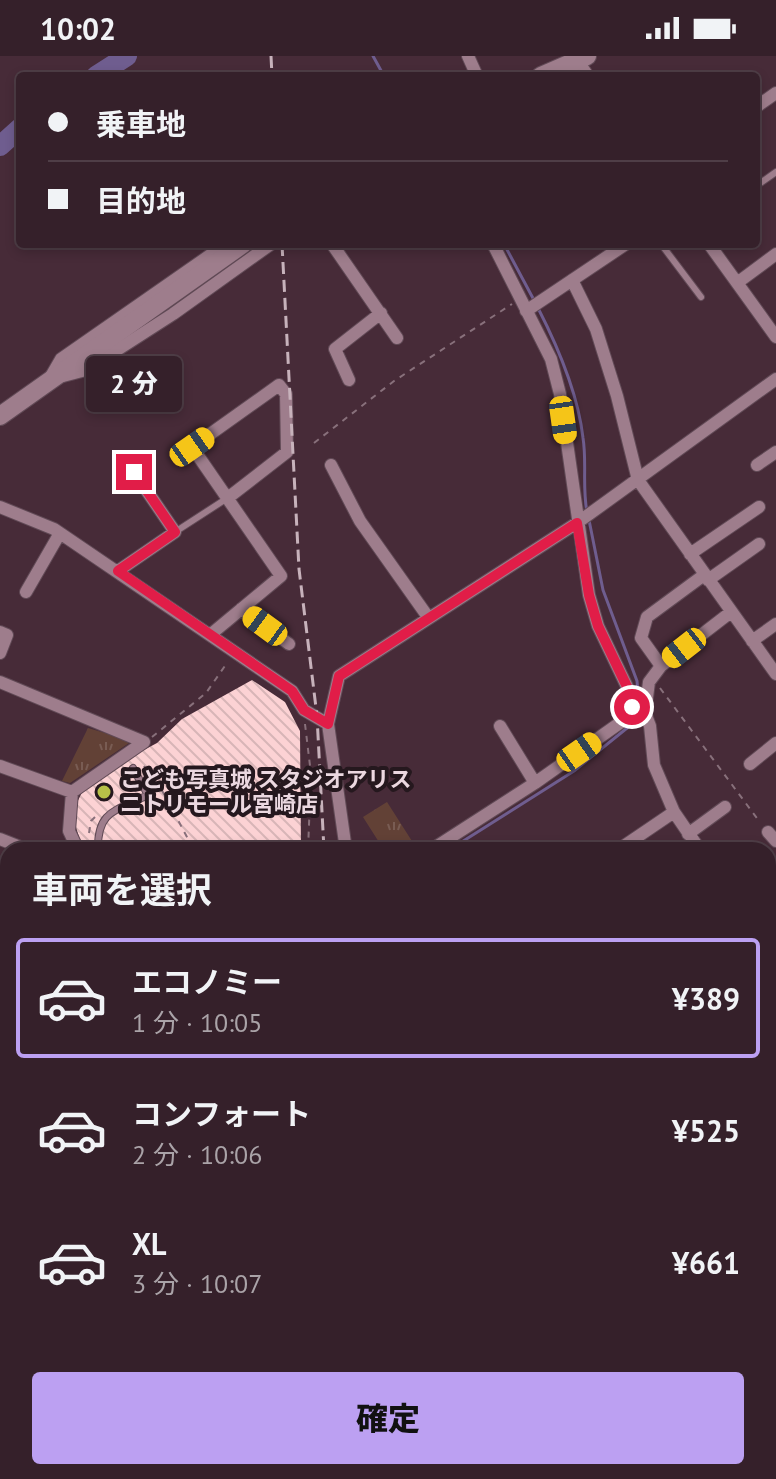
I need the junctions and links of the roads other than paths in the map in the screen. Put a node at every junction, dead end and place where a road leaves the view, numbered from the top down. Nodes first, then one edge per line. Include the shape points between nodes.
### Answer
1 (582, 58) edge
2 (550, 72) edge
3 (220, 248) edge
4 (237, 248) edge
5 (265, 248) edge
6 (335, 248) edge
7 (495, 248) edge
8 (620, 248) edge
9 (664, 248) edge
10 (712, 248) edge
11 (776, 254) edge
12 (572, 280) junction
13 (737, 283) junction
14 (701, 297) dead end
15 (526, 311) junction
16 (381, 313) junction
17 (776, 337) edge
18 (397, 338) dead end
19 (776, 379) edge
20 (48, 380) junction
21 (349, 380) dead end
22 (0, 416) edge
23 (776, 452) edge
24 (331, 465) dead end
25 (757, 465) dead end
26 (134, 472) dead end
27 (638, 480) junction
28 (229, 497) junction
29 (0, 507) edge
30 (759, 507) dead end
31 (577, 523) junction
32 (175, 532) junction
33 (60, 533) junction
34 (759, 544) dead end
35 (690, 554) junction
36 (118, 571) junction
37 (706, 577) junction
38 (26, 592) dead end
39 (241, 609) junction
40 (731, 612) junction
41 (428, 617) junction
42 (776, 624) edge
43 (0, 632) edge
44 (210, 635) junction
45 (752, 641) junction
46 (289, 644) dead end
47 (0, 653) edge
48 (661, 666) junction
49 (776, 674) edge
50 (0, 682) edge
51 (632, 707) junction
52 (645, 713) junction
53 (328, 724) junction
54 (500, 726) dead end
55 (776, 743) edge
56 (750, 764) dead end
57 (0, 766) edge
58 (133, 768) dead end
59 (535, 783) junction
60 (72, 792) junction
61 (725, 807) dead end
62 (674, 812) junction
63 (688, 834) junction
64 (74, 842) edge
65 (98, 842) edge
66 (345, 842) edge
67 (443, 842) edge
68 (630, 842) edge
69 (694, 842) edge

1 - 2 street
3 - 20 street via 61,359
4 - 20 street
5 - 20 street via 86,370
6 - 16 street
7 - 15 street
8 - 12 street
9 - 14 lane
10 - 13 street
11 - 13 street
12 - 15 street
12 - 27 street via 596,329
13 - 17 street
15 - 31 street via 557,382
16 - 18 street
16 - 21 street via 335,349
19 - 27 street
20 - 22 street
23 - 25 street
24 - 41 street via 360,521
26 - 32 street
27 - 31 street
27 - 35 street
28 - 28 street via 192,447 279,385 286,394 287,452
28 - 32 lane
28 - 39 street via 281,576
29 - 33 street
30 - 35 street
31 - 41 street
31 - 51 street via 598,626
32 - 36 street
33 - 36 street
33 - 38 street
34 - 37 street
35 - 37 street
36 - 44 street
37 - 40 street
37 - 48 street via 647,617 641,638
39 - 44 street
39 - 46 street
40 - 45 street
40 - 48 street
41 - 53 street via 339,676
42 - 45 street
43 - 47 street via 7,635
44 - 53 street via 292,691 304,710
45 - 49 street
48 - 52 street via 649,682
50 - 60 street via 144,742
51 - 52 lane
51 - 59 street via 624,720
52 - 62 street via 654,765
53 - 66 street
54 - 59 street
55 - 56 street
57 - 60 street
58 - 65 lane via 148,795 104,818
59 - 67 street
60 - 64 street via 69,831
61 - 63 street
62 - 63 street
62 - 68 street
63 - 69 street

